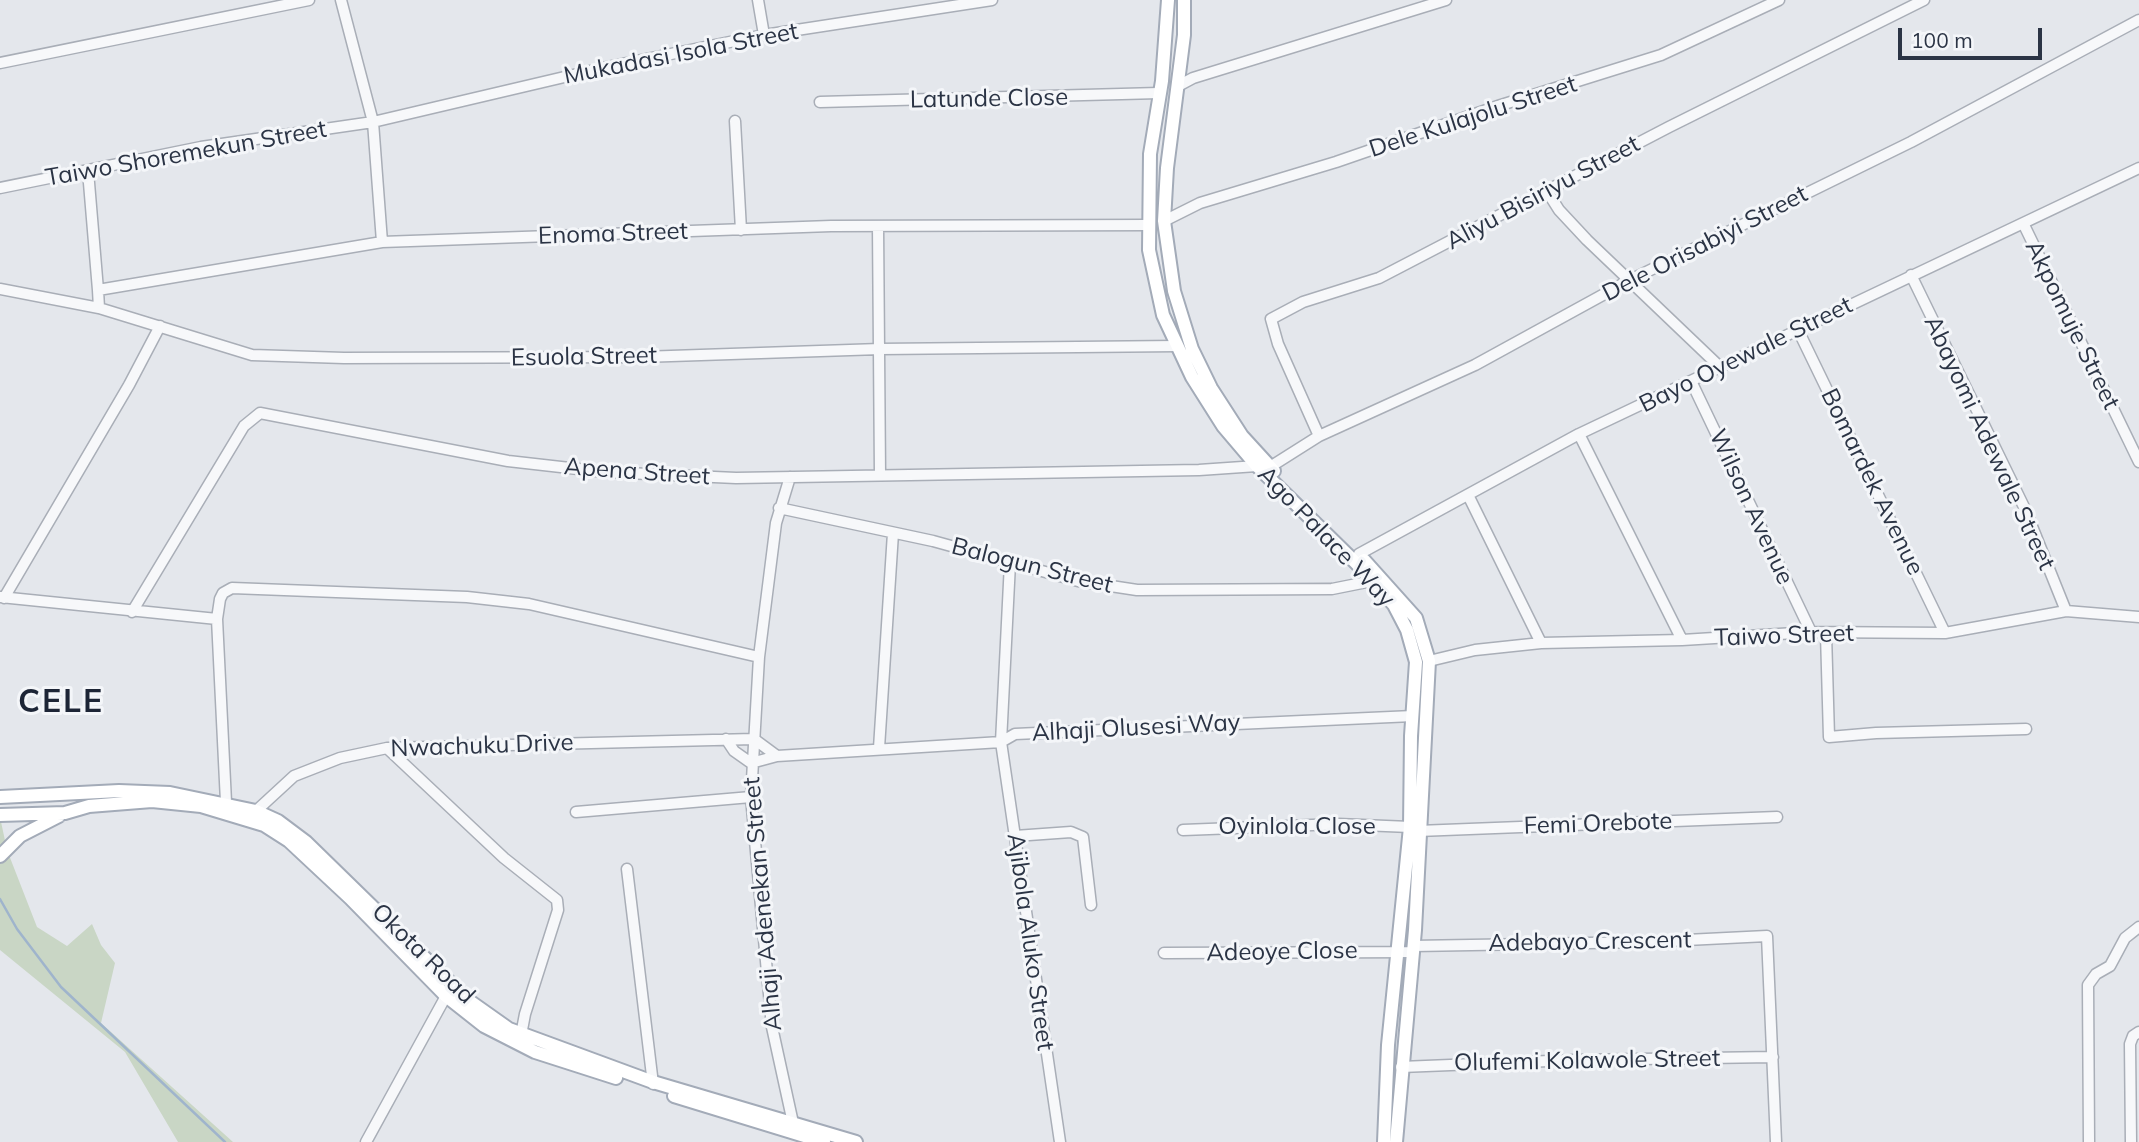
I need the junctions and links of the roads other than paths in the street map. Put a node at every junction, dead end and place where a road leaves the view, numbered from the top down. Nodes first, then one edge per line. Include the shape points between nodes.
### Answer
1 (309, 0) edge
2 (341, 0) edge
3 (758, 0) edge
4 (992, 0) edge
5 (1184, 0) edge
6 (1446, 0) edge
7 (1779, 0) edge
8 (1924, 0) edge
9 (1168, 5) edge
10 (1185, 17) junction
11 (2139, 20) edge
12 (1166, 28) junction
13 (764, 35) junction
14 (1184, 35) junction
15 (0, 63) edge
16 (1178, 86) junction
17 (1159, 93) junction
18 (820, 102) dead end
19 (735, 121) dead end
20 (373, 122) junction
21 (2139, 168) edge
22 (88, 171) junction
23 (0, 188) edge
24 (1547, 191) junction
25 (1164, 221) junction
26 (1150, 225) junction
27 (2024, 225) junction
28 (878, 226) junction
29 (741, 230) junction
30 (382, 242) junction
31 (1911, 275) junction
32 (1630, 280) junction
33 (0, 289) edge
34 (98, 290) junction
35 (99, 308) junction
36 (160, 326) junction
37 (1799, 331) junction
38 (1177, 346) junction
39 (880, 349) junction
40 (1720, 367) junction
41 (1691, 381) junction
42 (1579, 434) junction
43 (1319, 436) junction
44 (2139, 462) edge
45 (1264, 466) junction
46 (880, 475) junction
47 (790, 477) junction
48 (1468, 495) junction
49 (779, 508) junction
50 (893, 533) junction
51 (1359, 554) junction
52 (1010, 563) junction
53 (1372, 581) junction
54 (2, 598) edge
55 (2066, 611) junction
56 (132, 612) junction
57 (2139, 617) edge
58 (217, 624) junction
59 (1811, 632) junction
60 (1945, 633) junction
61 (1826, 634) junction
62 (1682, 640) junction
63 (1541, 643) junction
64 (759, 657) junction
65 (1429, 661) junction
66 (1413, 716) junction
67 (2026, 729) dead end
68 (754, 739) junction
69 (726, 740) junction
70 (1000, 742) junction
71 (387, 748) junction
72 (879, 748) junction
73 (778, 756) junction
74 (751, 763) junction
75 (5, 797) edge
76 (119, 797) junction
77 (751, 797) junction
78 (226, 802) junction
79 (256, 811) junction
80 (576, 811) dead end
81 (65, 813) junction
82 (5, 815) edge
83 (1777, 817) dead end
84 (1414, 829) junction
85 (1183, 831) dead end
86 (1015, 836) junction
87 (0, 856) edge
88 (627, 870) dead end
89 (1091, 905) dead end
90 (2139, 927) edge
91 (405, 946) junction
92 (1409, 950) junction
93 (1164, 953) dead end
94 (446, 996) junction
95 (2139, 1031) edge
96 (521, 1035) junction
97 (1773, 1057) junction
98 (1401, 1067) junction
99 (653, 1085) junction
100 (793, 1123) junction
101 (366, 1142) edge
102 (824, 1142) edge
103 (856, 1142) edge
104 (1059, 1142) edge
105 (1384, 1142) edge
106 (1396, 1142) edge
107 (1776, 1142) edge
108 (2089, 1142) edge
109 (2131, 1142) edge

1 - 15 street
2 - 20 street
3 - 13 street
4 - 13 street, Mukadasi Isola Street
5 - 10 main road, Ago Palace Way
6 - 16 street
7 - 25 street, Dele Kulajolu Street via 1661,55 1200,203
8 - 24 street, Aliyu Bisiriyu Street
9 - 10 main road
9 - 12 main road, Ago Palace Way
10 - 14 main road, Ago Palace Way
11 - 32 street, Dele Orisabiyi Street via 1911,142
12 - 14 main road
12 - 17 main road, Ago Palace Way
13 - 20 street, Mukadasi Isola Street via 607,66
14 - 16 main road, Ago Palace Way
16 - 25 main road, Ago Palace Way
17 - 18 street, Latunde Close
17 - 26 main road, Ago Palace Way via 1150,154
19 - 29 street
20 - 22 street, Taiwo Shoremekun Street via 224,143
20 - 30 street
21 - 27 street, Bayo Oyewale Street
22 - 23 street, Taiwo Shoremekun Street
22 - 34 street
24 - 32 street via 1566,218
24 - 43 street, Aliyu Bisiriyu Street via 1379,278 1303,302 1271,319
25 - 45 main road, Ago Palace Way via 1174,291 1192,349 1227,415
26 - 28 street, Enoma Street
26 - 38 main road, Ago Palace Way via 1155,287
27 - 31 street, Bayo Oyewale Street
27 - 44 street, Akpomuje Street
28 - 29 street, Enoma Street
28 - 39 street
29 - 30 street, Enoma Street
30 - 34 street, Enoma Street
31 - 37 street, Bayo Oyewale Street
31 - 55 street, Abayomi Adewale Street via 2025,509
32 - 40 street
32 - 43 street, Dele Orisabiyi Street via 1475,365
33 - 35 street, Esuola Street
34 - 35 street
35 - 36 street, Esuola Street
36 - 39 street, Esuola Street via 252,355 344,358 641,357
36 - 54 street
37 - 40 street, Bayo Oyewale Street
37 - 60 street, Bomardek Avenue
38 - 39 street, Esuola Street
38 - 45 main road, Ago Palace Way via 1218,418
39 - 46 street
40 - 41 street, Bayo Oyewale Street
41 - 42 street, Bayo Oyewale Street
41 - 59 street, Wilson Avenue
42 - 48 street, Bayo Oyewale Street
42 - 62 street
43 - 45 street, Dele Orisabiyi Street
45 - 46 street, Apena Street
45 - 51 main road, Ago Palace Way
45 - 53 main road, Ago Palace Way
46 - 47 street, Apena Street
47 - 49 street, Alhaji Adenekan Street
47 - 56 street, Apena Street via 605,472 521,462 260,413 244,426
48 - 51 street, Bayo Oyewale Street
48 - 63 street
49 - 50 street, Balogun Street
49 - 64 street, Alhaji Adenekan Street
50 - 52 street, Balogun Street
50 - 72 street
51 - 65 main road, Ago Palace Way via 1416,618
52 - 53 street, Balogun Street via 1137,590 1332,589
52 - 70 street, Ajibola Aluko Street
53 - 66 main road, Ago Palace Way via 1394,605 1412,645 1416,662
54 - 56 street
55 - 57 street, Taiwo Street
55 - 60 street, Taiwo Street
56 - 58 street
58 - 64 street via 220,598 232,588 467,597 529,604
58 - 78 street
59 - 61 street, Taiwo Street
59 - 62 street, Taiwo Street
60 - 61 street, Taiwo Street
61 - 67 street via 1829,737
62 - 63 street, Taiwo Street
63 - 65 street, Taiwo Street via 1475,650
64 - 68 street, Alhaji Adenekan Street
65 - 84 main road, Ago Palace Way
66 - 70 street, Alhaji Olusesi Way via 1015,734
66 - 84 main road, Ago Palace Way
68 - 69 street, Nwachuku Drive
68 - 73 street
68 - 74 street, Alhaji Adenekan Street
69 - 71 street, Nwachuku Drive
69 - 74 street
70 - 72 street, Alhaji Olusesi Way
70 - 86 street, Ajibola Aluko Street
71 - 79 street, Nwachuku Drive via 340,758 294,776
71 - 96 street via 504,858 557,900 558,910
72 - 73 street, Alhaji Olusesi Way
73 - 74 street, Alhaji Olusesi Way
74 - 77 street, Alhaji Adenekan Street
75 - 76 main road, Okota Road
76 - 78 main road, Okota Road via 170,793
76 - 81 main road, Okota Road
76 - 91 main road, Okota Road via 201,806 264,825 289,841
77 - 80 street
77 - 100 street, Alhaji Adenekan Street via 772,1027
78 - 79 main road, Okota Road
79 - 91 main road, Okota Road via 306,842
81 - 82 main road, Okota Road
81 - 87 main road via 31,829
83 - 84 street, Femi Orebote
84 - 85 street, Oyinlola Close via 1338,824
84 - 92 main road, Ago Palace Way
86 - 89 street via 1079,833 1085,844
86 - 104 street, Ajibola Aluko Street
88 - 99 street
90 - 108 street via 2125,937 2110,966 2088,985
91 - 94 main road, Okota Road
91 - 96 main road, Okota Road via 485,1014
92 - 93 street, Adeoye Close
92 - 97 street, Adebayo Crescent via 1767,936
92 - 98 main road, Ago Palace Way
92 - 105 main road, Ago Palace Way via 1388,1045
94 - 99 main road, Okota Road via 518,1045
94 - 101 street
95 - 109 street via 2130,1044
96 - 99 main road, Okota Road
97 - 98 street, Olufemi Kolawole Street
97 - 107 street
98 - 106 main road, Ago Palace Way
99 - 100 main road, Okota Road
99 - 102 main road, Okota Road
100 - 103 main road, Okota Road

